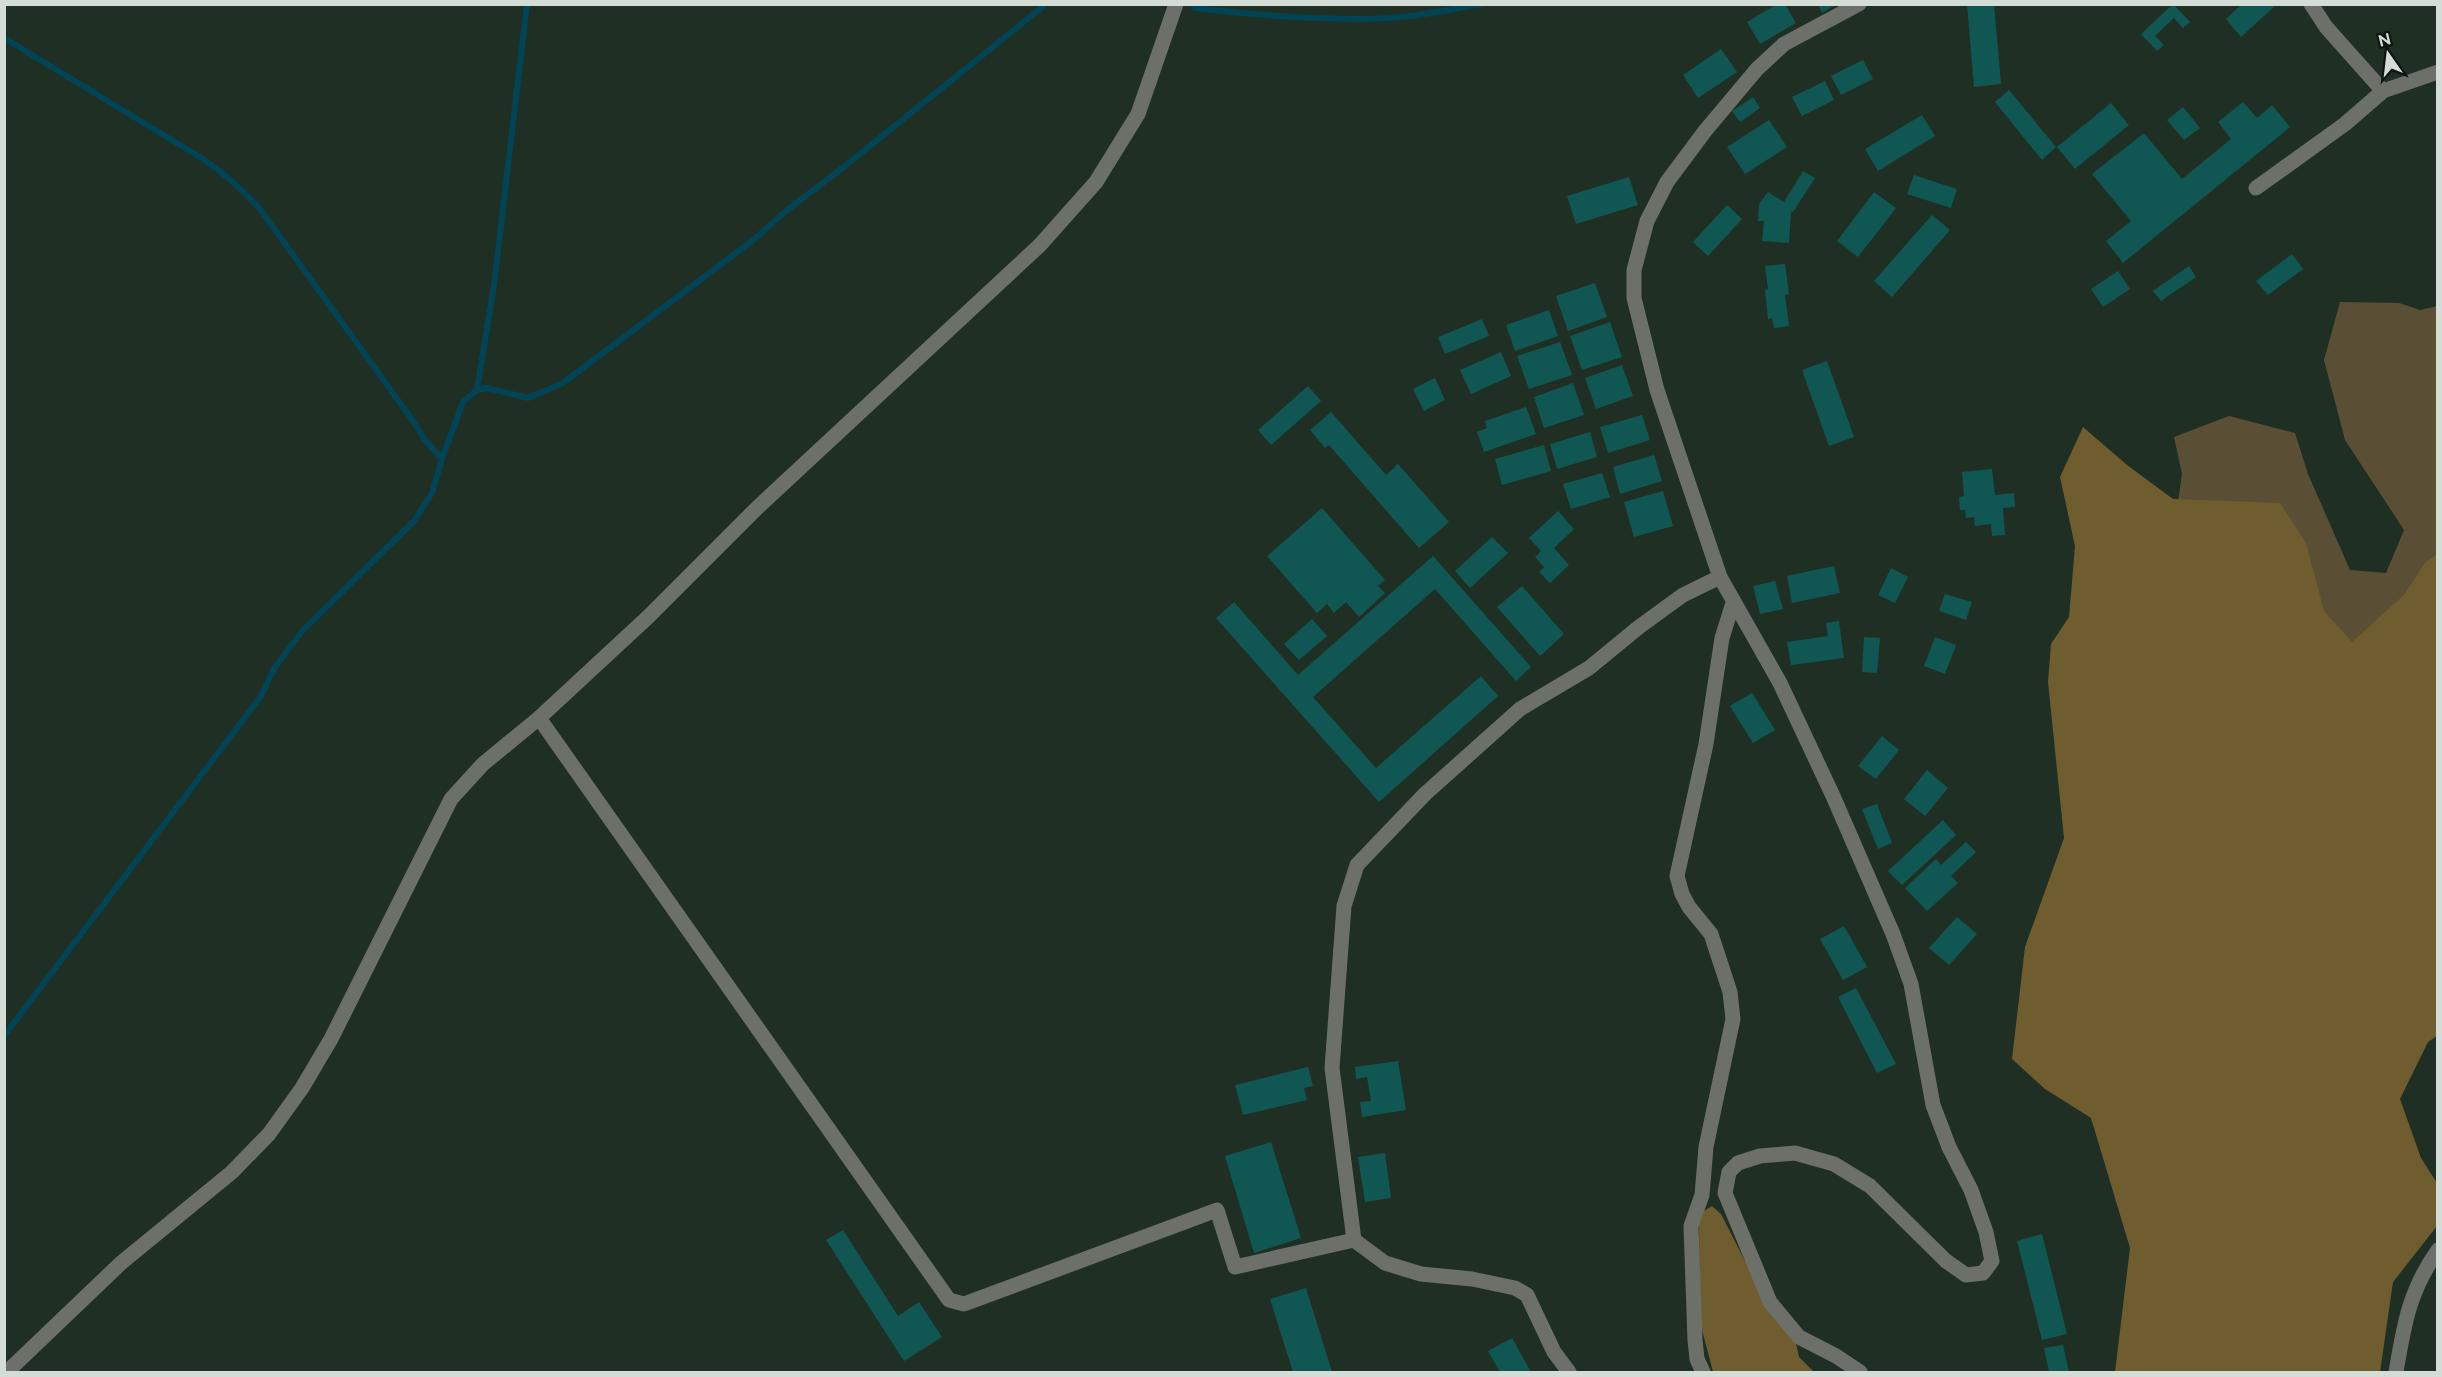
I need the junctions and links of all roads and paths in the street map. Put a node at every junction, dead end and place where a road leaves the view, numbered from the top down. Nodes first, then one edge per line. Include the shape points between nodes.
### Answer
1 (1176, 4) edge
2 (1859, 4) edge
3 (2311, 4) edge
4 (2438, 72) edge
5 (2383, 91) junction
6 (2256, 188) dead end
7 (1720, 577) junction
8 (1733, 603) junction
9 (539, 718) junction
10 (1354, 1240) junction
11 (2438, 1251) edge
12 (8, 1372) edge
13 (1569, 1372) edge
14 (1703, 1372) edge
15 (1860, 1372) edge
16 (2396, 1372) edge

1 - 9 street via 1138,114 1096,182 1040,245 757,507
2 - 7 street via 1784,44 1756,69 1666,183 1647,221 1634,270 1634,298 1656,390
3 - 5 street via 2326,27
4 - 5 street
5 - 6 street via 2345,124
7 - 8 street
7 - 10 street via 1683,595 1589,668 1520,709 1425,794 1357,864 1344,906 1332,1068
8 - 14 street via 1722,638 1706,744 1677,876 1689,907 1711,934 1730,992 1732,1019 1706,1147 1702,1195 1691,1226 1695,1340
8 - 15 street via 1780,683 1893,934 1911,984 1933,1105 1971,1190 1992,1261 1983,1273 1966,1275 1946,1261 1870,1186 1834,1164 1795,1153 1760,1156 1738,1163 1729,1172 1725,1193 1770,1302 1799,1336
9 - 10 street via 949,1300 964,1304 1216,1209 1235,1267
9 - 12 street via 483,764 451,799 331,1039 269,1134 232,1172 121,1263
10 - 13 street via 1394,1266 1421,1274 1515,1288 1527,1295 1554,1352
11 - 16 street via 2414,1289

